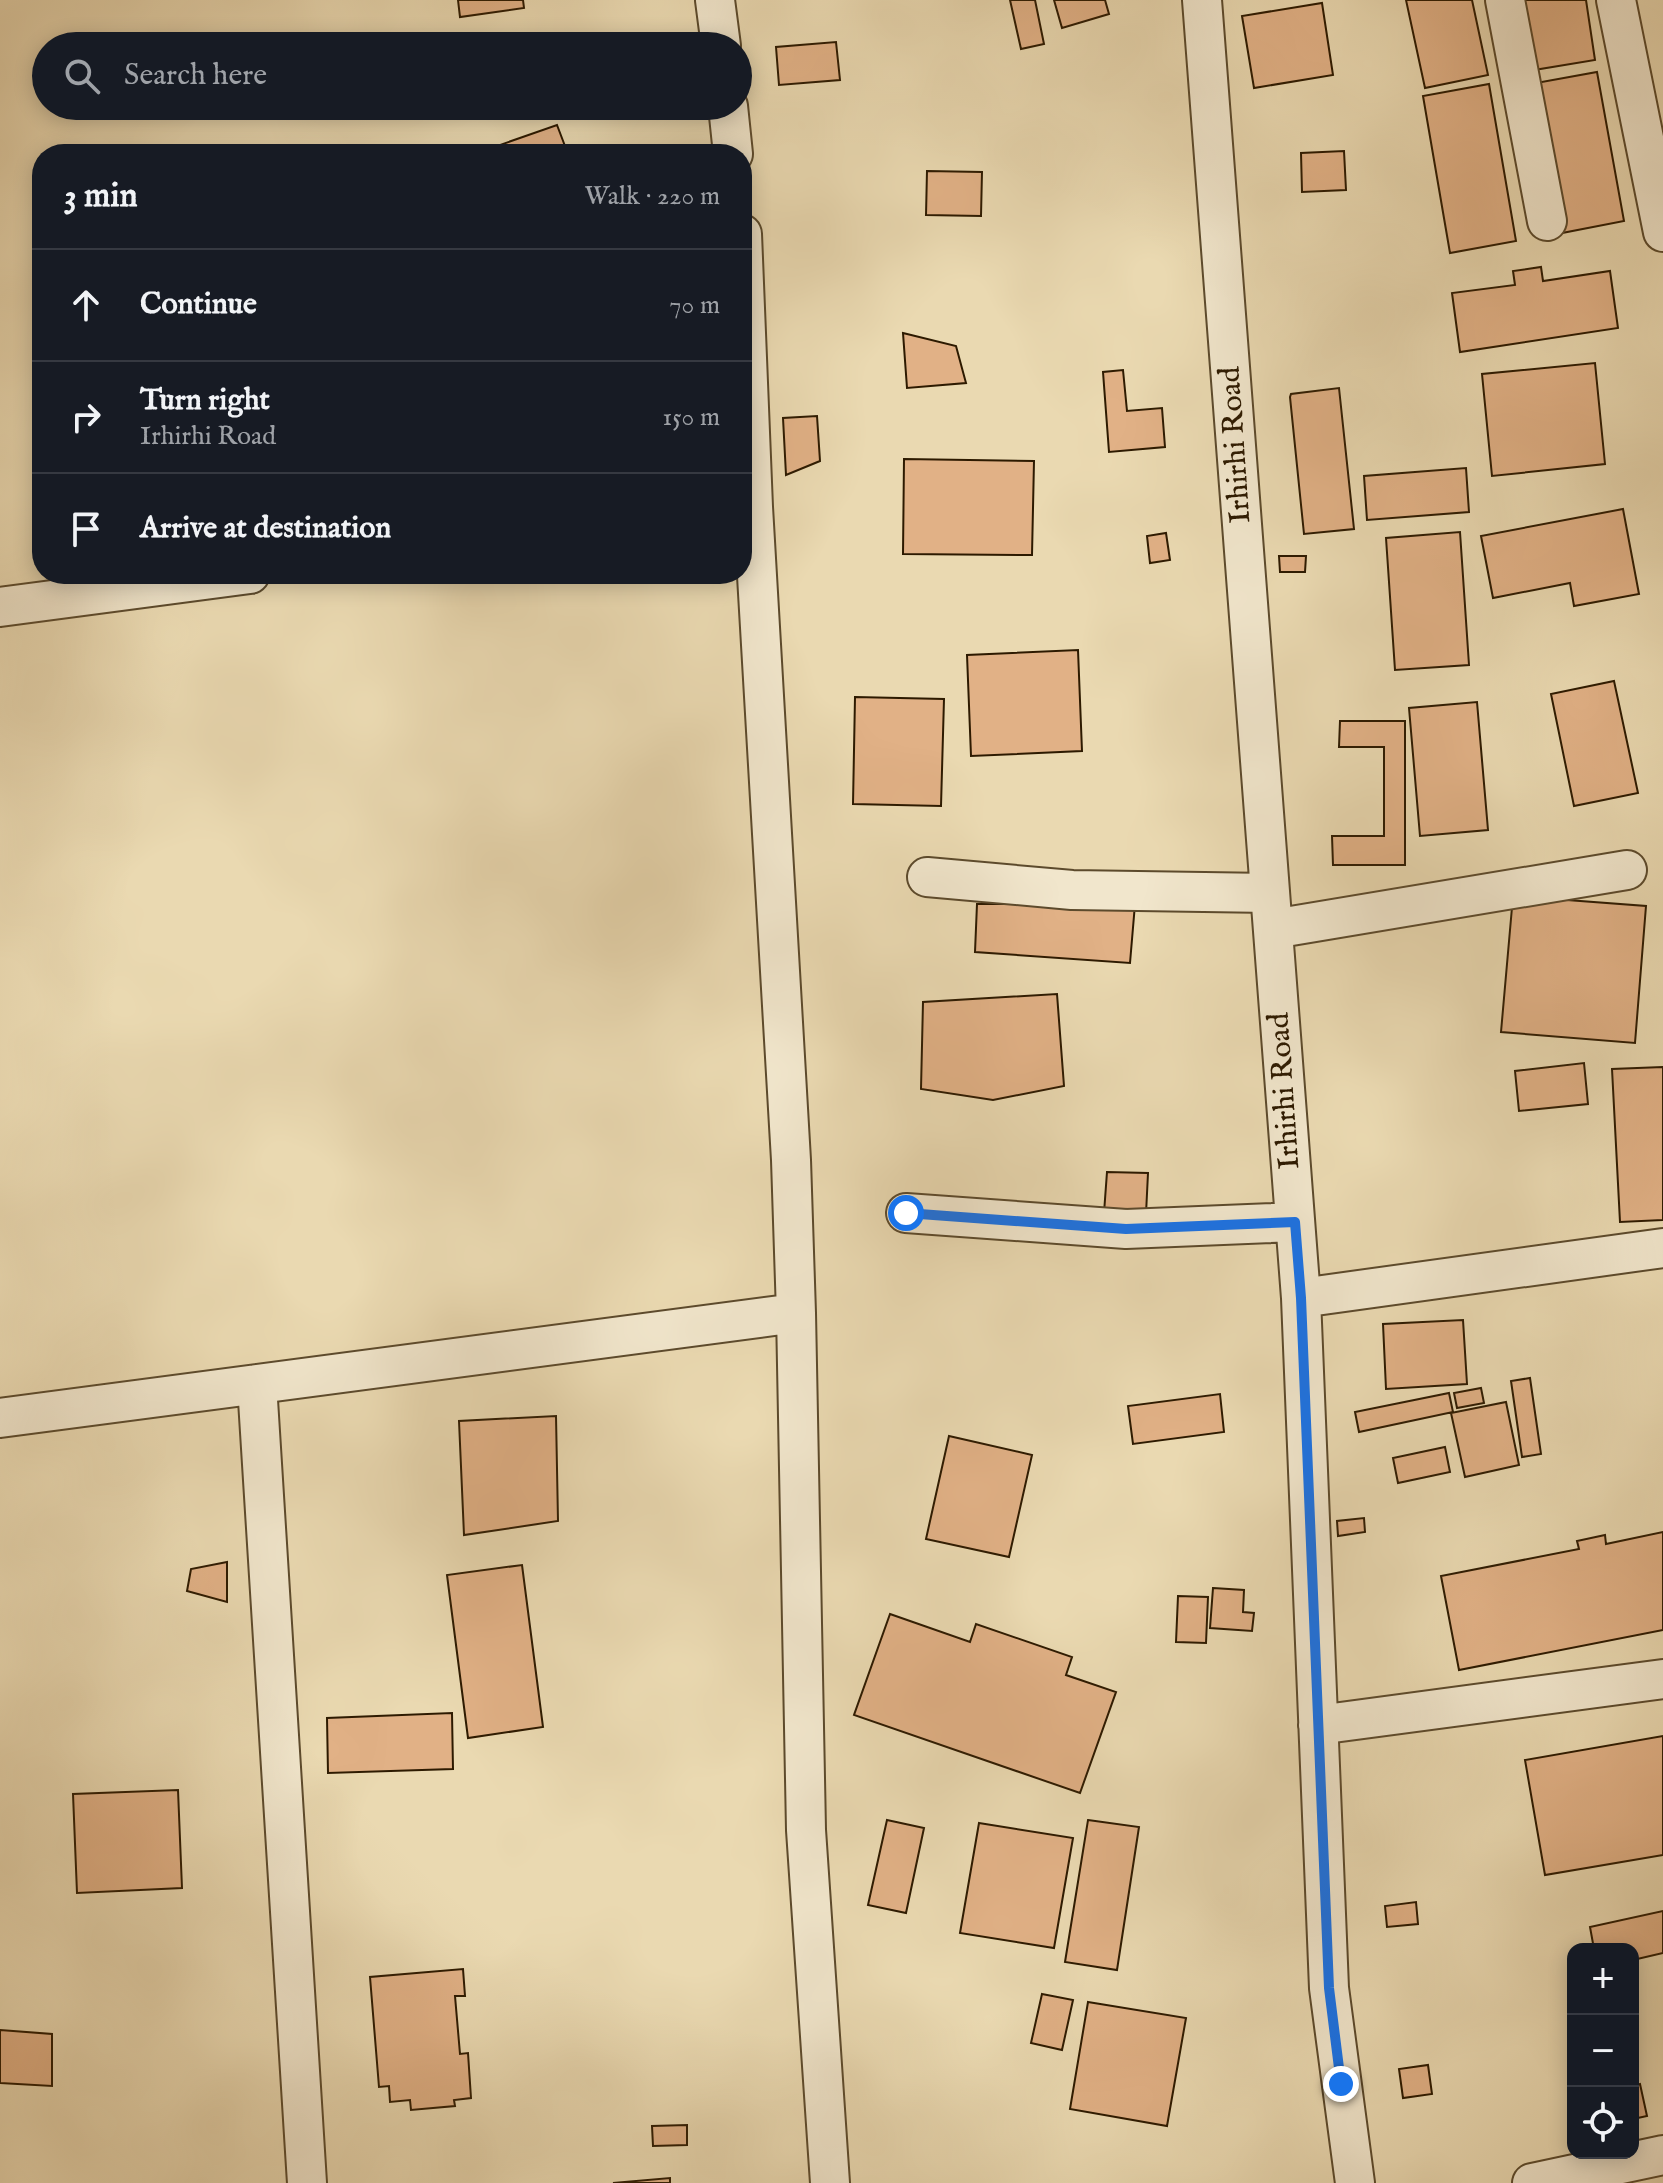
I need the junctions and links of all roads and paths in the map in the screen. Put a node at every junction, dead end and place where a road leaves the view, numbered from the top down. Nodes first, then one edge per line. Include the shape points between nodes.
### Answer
1 (715, 0) edge
2 (1202, 0) edge
3 (1505, 0) edge
4 (1616, 0) edge
5 (719, 32) edge
6 (729, 120) edge
7 (732, 144) edge
8 (1547, 221) dead end
9 (1663, 232) edge
10 (752, 568) edge
11 (150, 584) edge
12 (1, 599) edge
13 (1627, 870) dead end
14 (927, 877) dead end
15 (1271, 911) junction
16 (906, 1213) dead end
17 (1295, 1222) junction
18 (1663, 1248) edge
19 (1301, 1298) junction
20 (796, 1313) junction
21 (257, 1384) junction
22 (0, 1418) edge
23 (1663, 1679) edge
24 (1318, 1725) junction
25 (1663, 2155) edge
26 (307, 2183) edge
27 (830, 2183) edge
28 (1355, 2183) edge
29 (1532, 2183) edge

1 - 5 street
2 - 15 street, Irhirhi Road
3 - 8 street
4 - 9 street
6 - 7 street
10 - 20 street
11 - 12 street
13 - 15 street
14 - 15 street
15 - 17 street, Irhirhi Road
16 - 17 street via 1126,1229
17 - 19 street, Irhirhi Road
18 - 19 street
19 - 24 street, Irhirhi Road
20 - 21 street
20 - 27 street via 806,1830
21 - 22 street
21 - 26 street
23 - 24 street
24 - 28 street, Irhirhi Road via 1329,1988
25 - 29 street

